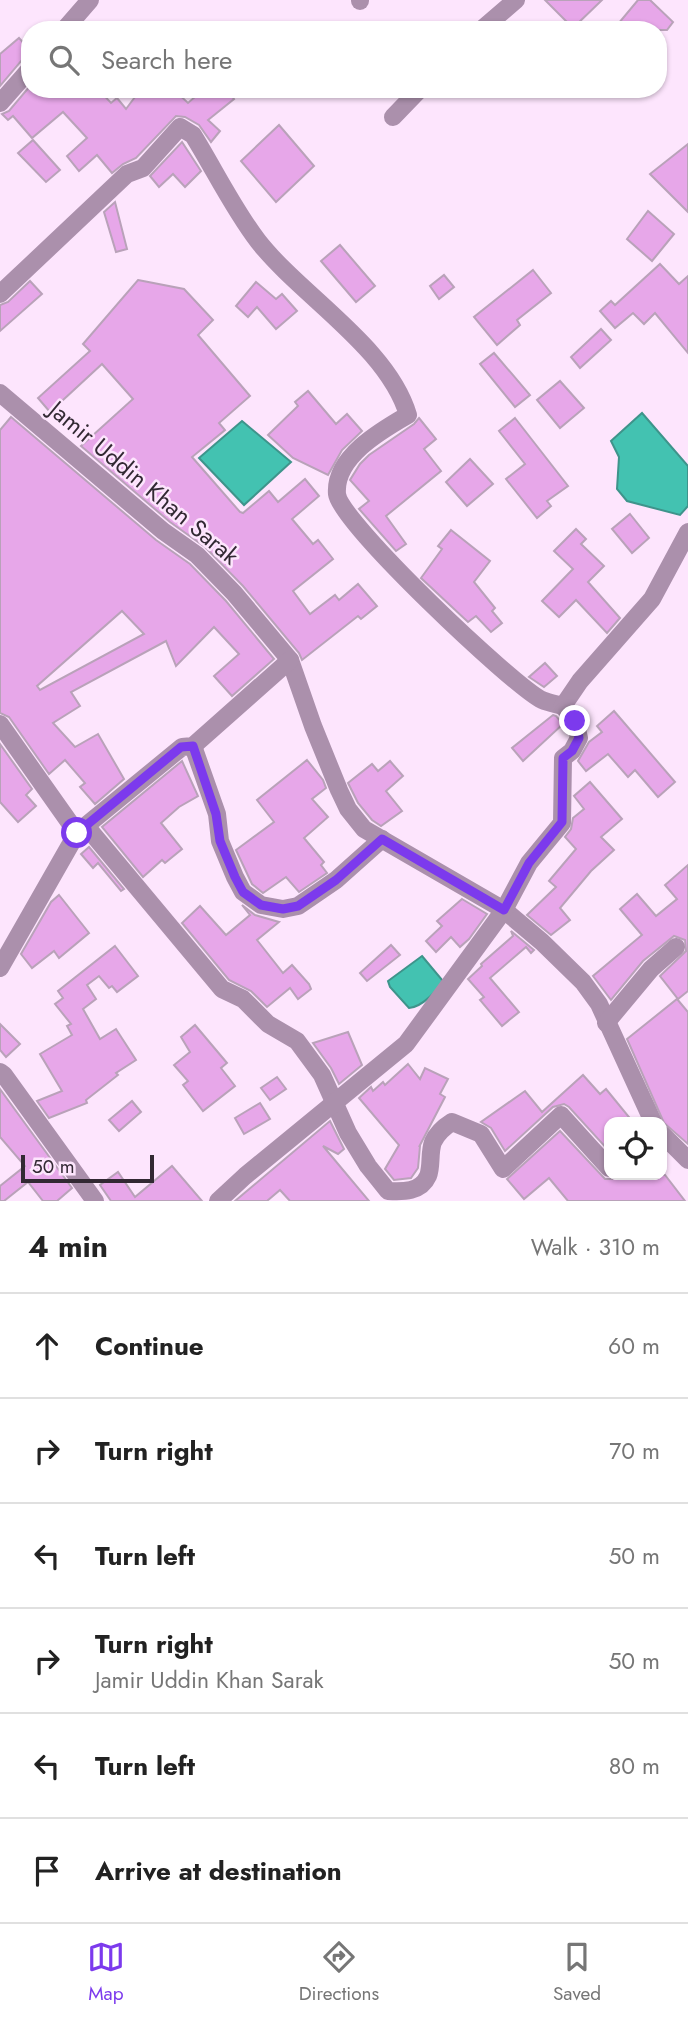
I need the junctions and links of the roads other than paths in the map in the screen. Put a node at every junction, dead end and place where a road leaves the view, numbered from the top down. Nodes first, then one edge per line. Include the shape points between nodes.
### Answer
1 (90, 0) edge
2 (516, 0) edge
3 (72, 21) edge
4 (492, 21) edge
5 (21, 79) edge
6 (411, 98) edge
7 (0, 103) edge
8 (393, 117) dead end
9 (0, 294) edge
10 (0, 393) edge
11 (688, 532) edge
12 (290, 660) junction
13 (563, 706) junction
14 (1, 727) edge
15 (193, 746) junction
16 (82, 830) junction
17 (382, 839) junction
18 (504, 910) junction
19 (676, 947) dead end
20 (0, 968) edge
21 (606, 1023) junction
22 (0, 1072) edge
23 (334, 1103) junction
24 (651, 1117) edge
25 (667, 1140) edge
26 (688, 1160) edge
27 (604, 1162) edge
28 (95, 1201) edge
29 (218, 1201) edge

1 - 3 street
2 - 4 street
5 - 7 street
6 - 8 street
9 - 13 street via 127,174 143,168 180,127 193,135 257,240 370,354 406,406 408,415 369,440 343,466 337,494 342,503 399,573 450,620 541,699
10 - 12 street, Jamir Uddin Khan Sarak via 197,555
11 - 13 street via 652,599
12 - 15 street
12 - 17 street, Jamir Uddin Khan Sarak via 348,809 364,829
13 - 18 street via 575,721 579,738 563,758 562,822 529,863
14 - 16 street
15 - 16 street via 181,747
15 - 17 street via 235,877 243,892 261,905 298,906
16 - 20 street
16 - 23 street via 222,989 243,999 268,1024 297,1041 322,1075
17 - 18 street, Jamir Uddin Khan Sarak
18 - 21 street, Jamir Uddin Khan Sarak via 583,982
18 - 23 street via 406,1044
19 - 21 street
21 - 24 street, Jamir Uddin Khan Sarak
22 - 28 street
23 - 27 street via 368,1166 388,1191 406,1193 419,1186 428,1176 434,1139 452,1122 481,1134 503,1169 561,1115
23 - 29 street
25 - 26 street

